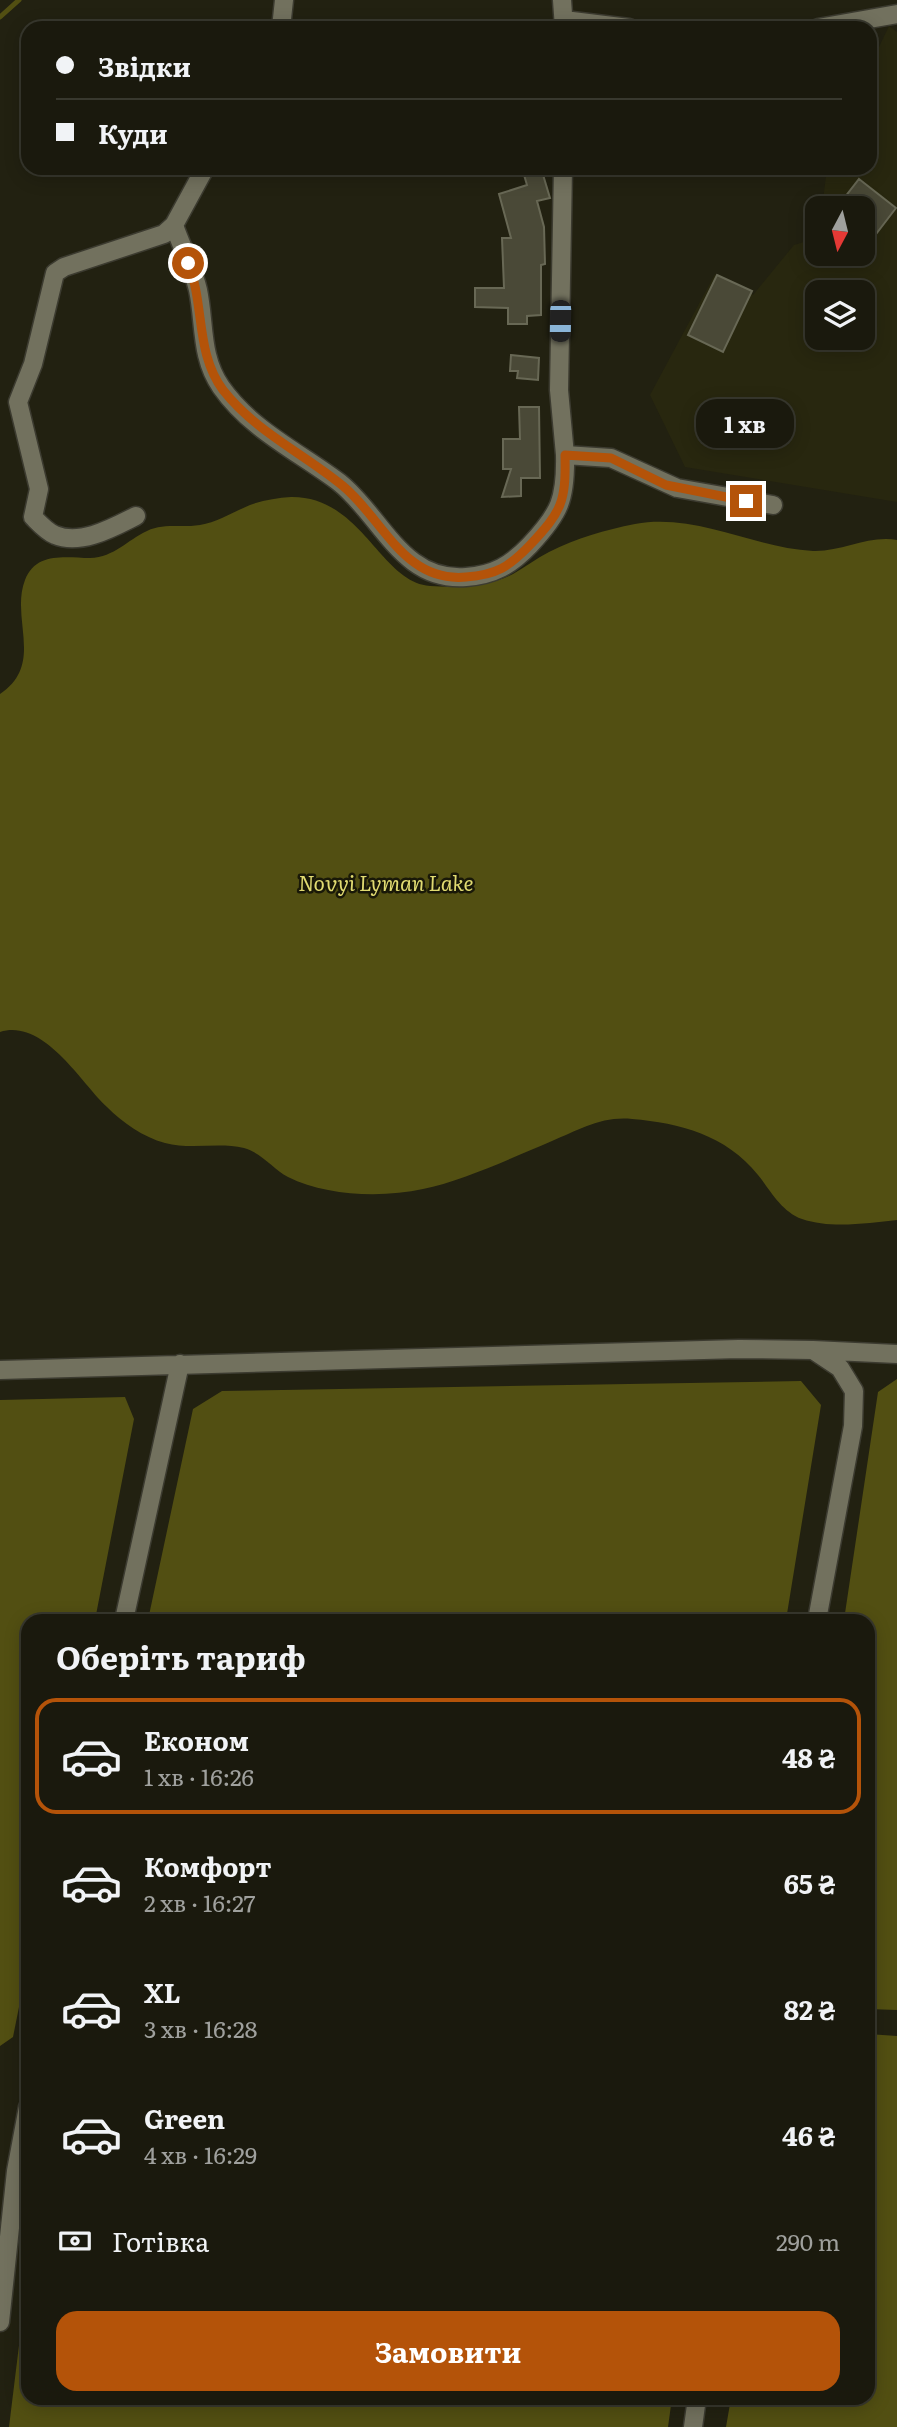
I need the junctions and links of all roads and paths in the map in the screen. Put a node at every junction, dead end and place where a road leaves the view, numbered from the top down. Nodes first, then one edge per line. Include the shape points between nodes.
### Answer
1 (284, 0) edge
2 (562, 0) edge
3 (897, 14) edge
4 (282, 21) edge
5 (564, 21) edge
6 (858, 21) edge
7 (201, 175) edge
8 (563, 175) edge
9 (174, 225) junction
10 (565, 455) junction
11 (773, 505) dead end
12 (136, 516) dead end
13 (813, 1350) junction
14 (897, 1354) edge
15 (180, 1364) junction
16 (0, 1370) edge
17 (125, 1614) edge
18 (818, 1614) edge
19 (21, 2145) edge
20 (0, 2322) edge
21 (696, 2405) edge
22 (693, 2427) edge

1 - 4 street
2 - 5 street
3 - 6 street
7 - 9 street
8 - 10 street via 559,390
9 - 10 street via 198,289 207,359 222,388 262,429 352,494 420,568 457,578 494,574 507,565 545,529 560,507 566,489
9 - 12 street via 164,234 55,273 33,364 18,402 39,489 33,517 51,533 64,537 103,532
10 - 11 street via 611,458 677,488
13 - 14 street
13 - 15 street
13 - 18 street via 840,1368 854,1391 853,1426
15 - 16 street
15 - 17 street
19 - 20 street
21 - 22 street

